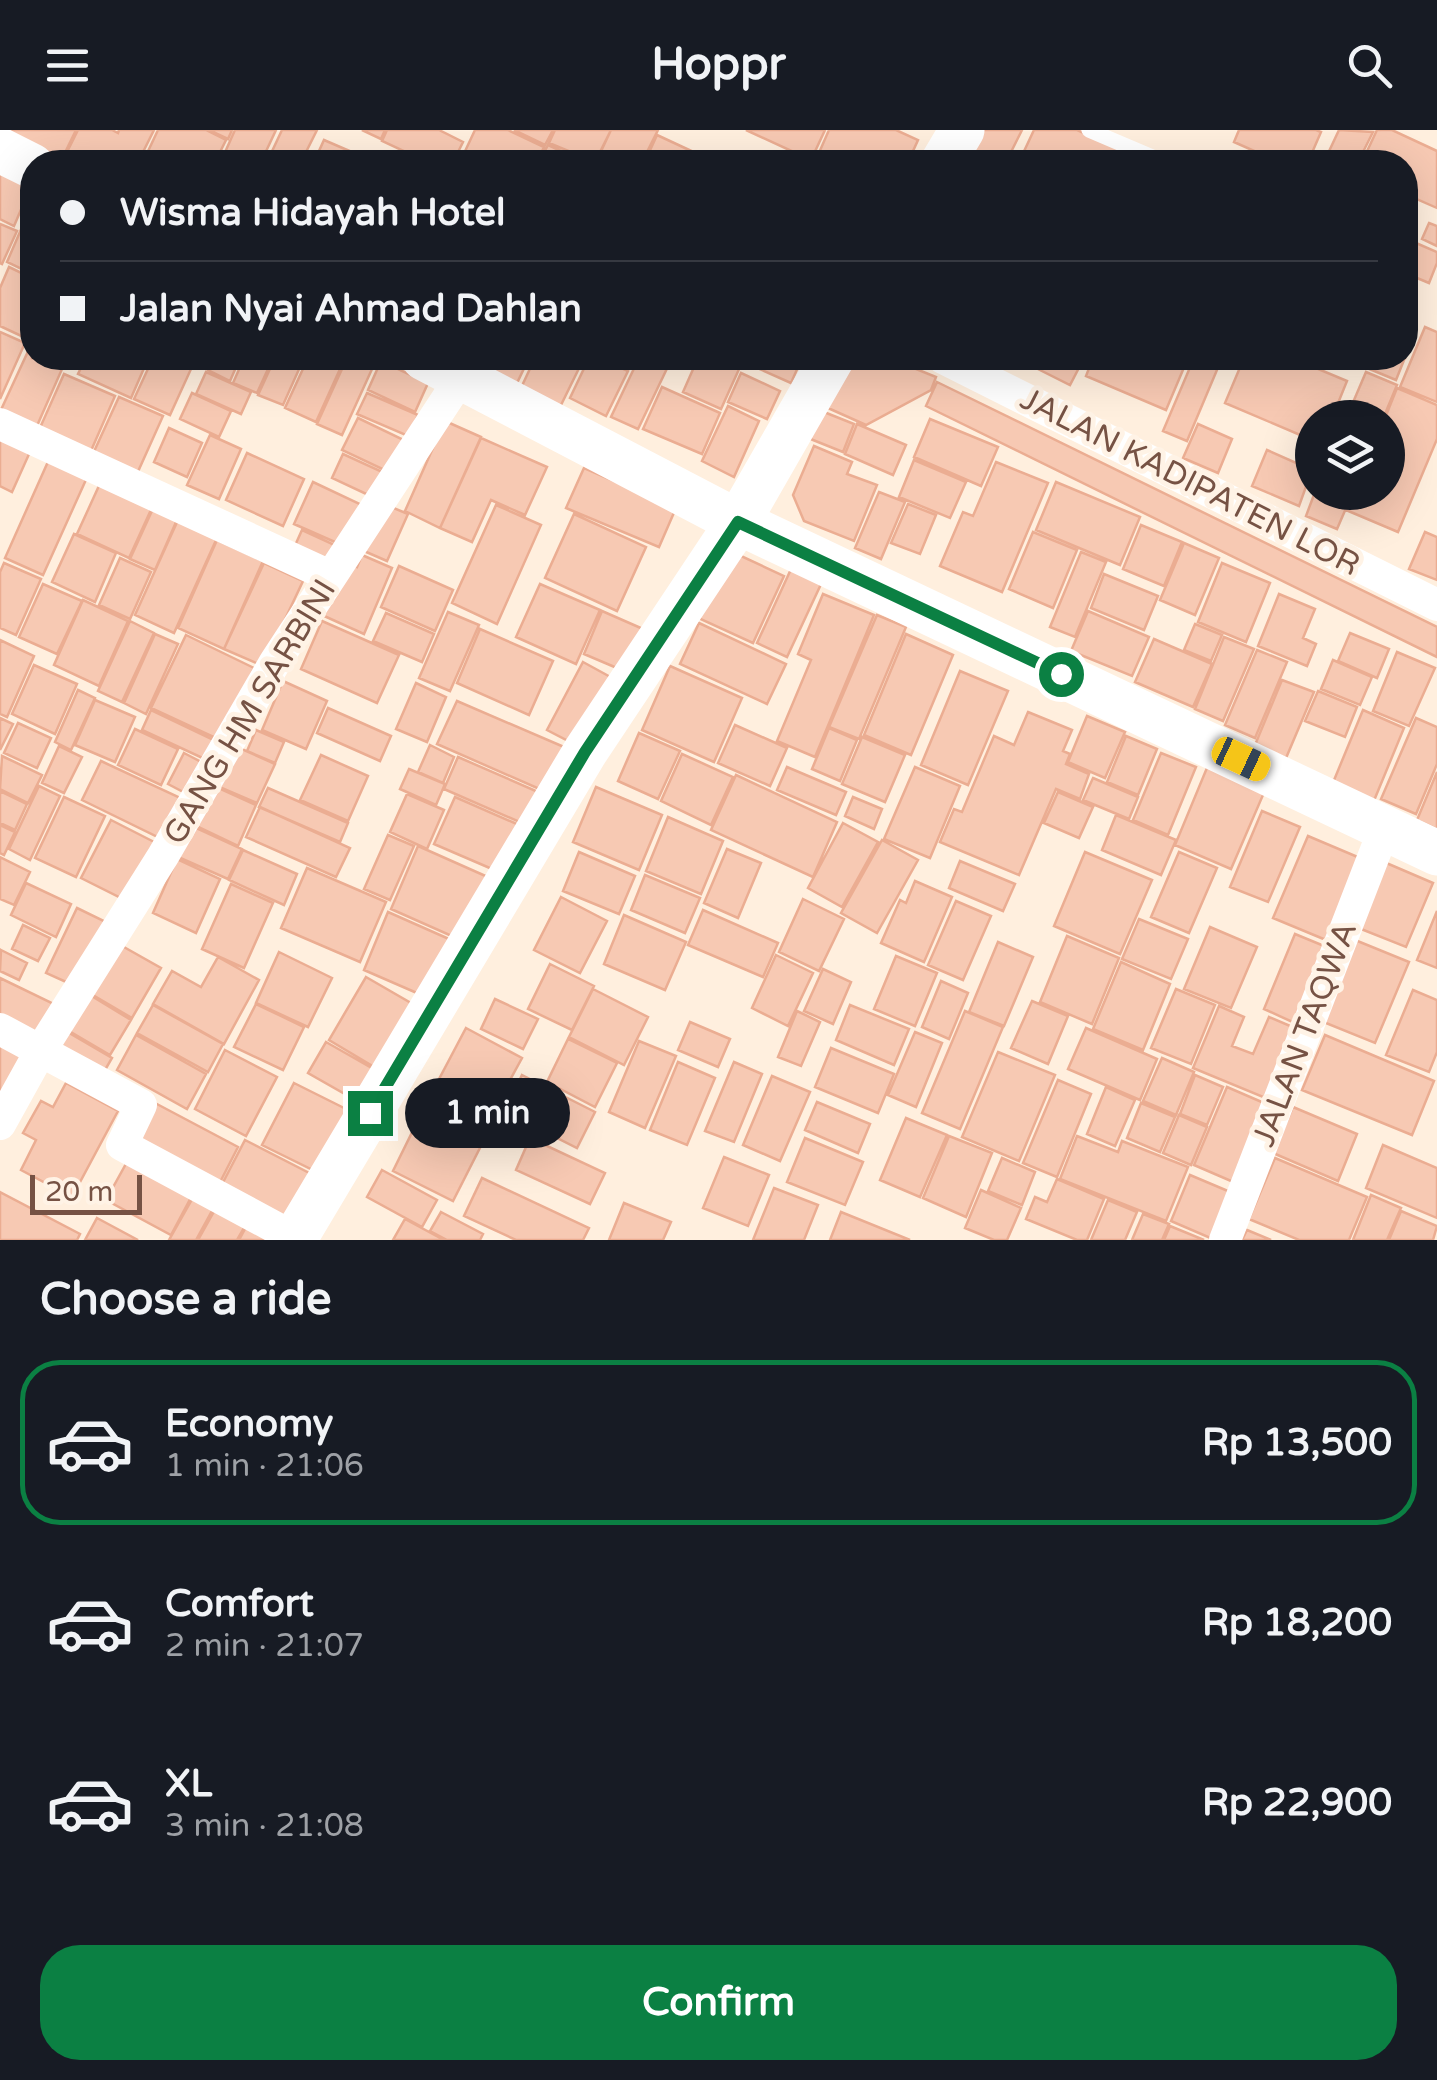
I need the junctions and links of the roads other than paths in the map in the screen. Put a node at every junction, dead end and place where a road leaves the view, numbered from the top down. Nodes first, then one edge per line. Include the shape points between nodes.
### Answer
1 (1089, 130) edge
2 (1136, 150) edge
3 (441, 370) edge
4 (449, 370) edge
5 (825, 370) edge
6 (968, 370) edge
7 (0, 424) edge
8 (738, 522) junction
9 (330, 576) junction
10 (1437, 605) edge
11 (1385, 827) junction
12 (1437, 853) edge
13 (0, 1029) edge
14 (41, 1050) junction
15 (0, 1124) edge
16 (294, 1239) edge
17 (1225, 1240) edge

1 - 2 lane
3 - 9 street, GANG HM SARBINI
4 - 8 street
5 - 8 street
6 - 10 street, JALAN KADIPATEN LOR
7 - 9 street
8 - 11 street
8 - 16 street via 585,752
9 - 14 street, GANG HM SARBINI
11 - 12 street
11 - 17 street, JALAN TAQWA
13 - 14 street
14 - 15 street, GANG HM SARBINI
14 - 16 street via 141,1106 122,1144

